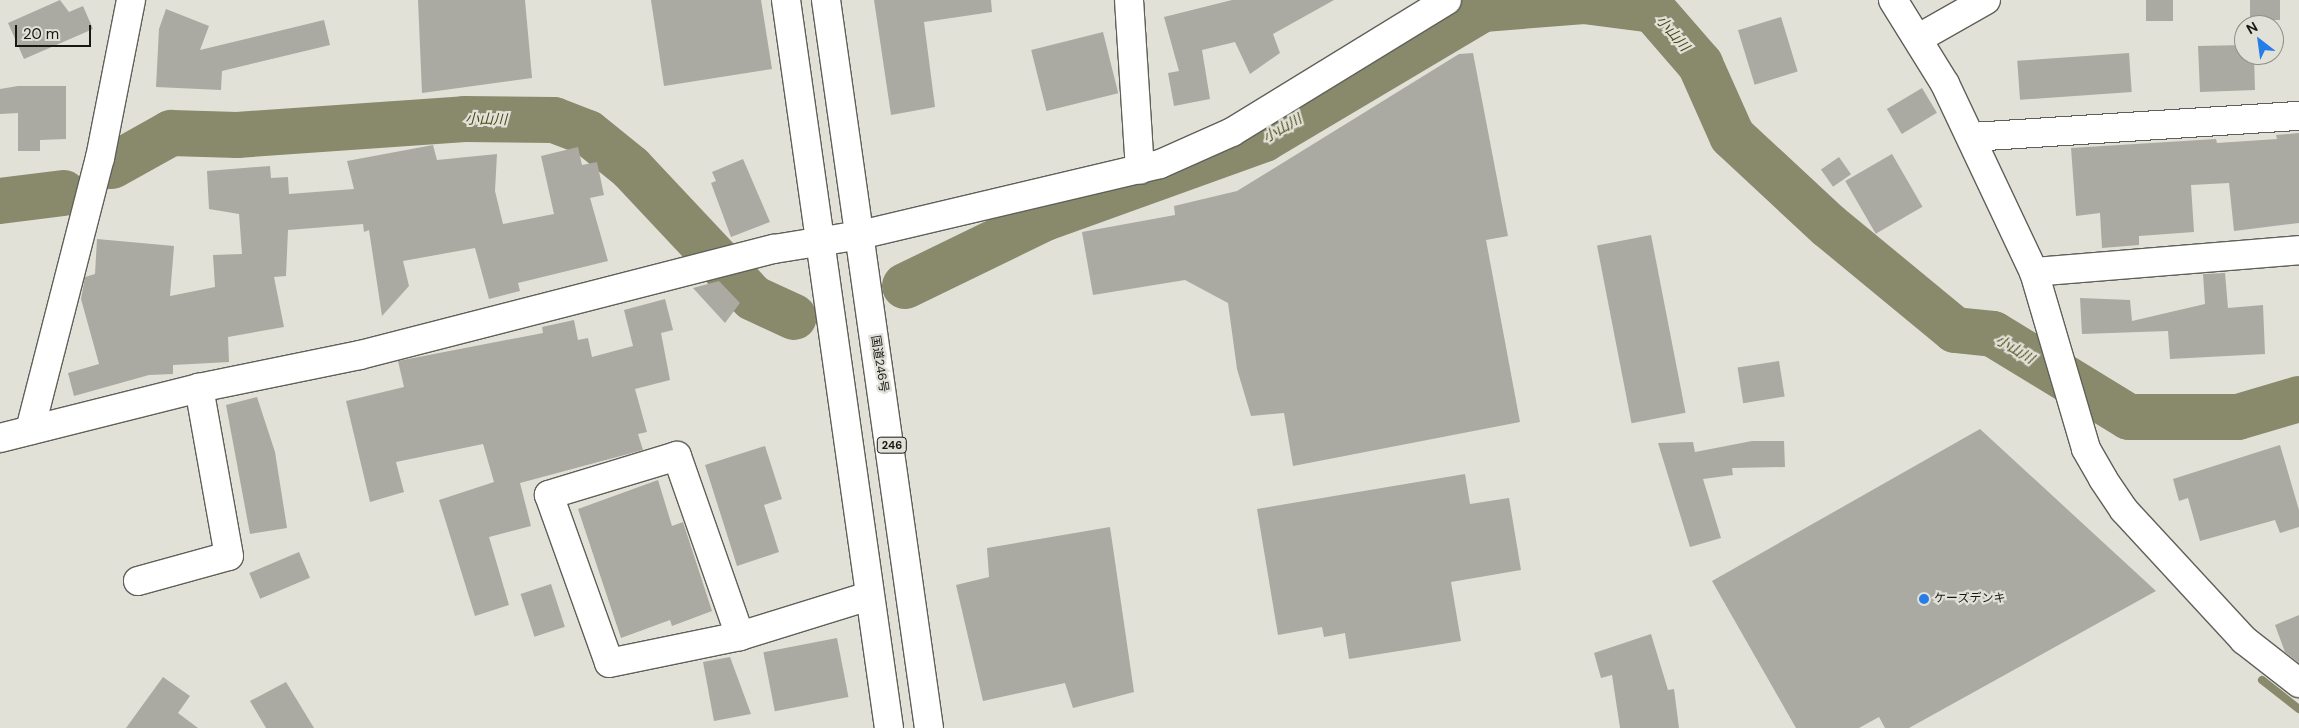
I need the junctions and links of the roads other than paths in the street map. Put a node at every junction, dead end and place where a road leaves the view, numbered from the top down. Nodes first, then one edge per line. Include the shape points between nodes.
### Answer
1 (131, 0) edge
2 (786, 0) edge
3 (826, 0) edge
4 (1129, 0) edge
5 (1447, 0) edge
6 (1893, 0) edge
7 (1986, 0) edge
8 (1919, 38) junction
9 (2299, 116) edge
10 (1972, 137) junction
11 (1140, 170) junction
12 (860, 235) junction
13 (819, 241) junction
14 (2299, 250) edge
15 (2034, 272) junction
16 (199, 388) junction
17 (30, 430) junction
18 (0, 438) edge
19 (138, 581) dead end
20 (869, 596) junction
21 (740, 636) junction
22 (2299, 683) edge
23 (889, 728) edge
24 (930, 728) edge

1 - 17 main road via 100,158
2 - 13 main road
3 - 12 main road, 国道246号 / 246
4 - 11 main road
5 - 11 main road via 1232,132
6 - 8 main road
7 - 8 main road
8 - 10 main road
9 - 10 main road
10 - 15 main road
11 - 12 main road
12 - 13 main road
12 - 24 main road, 国道246号 / 246
13 - 16 main road via 730,260 360,355
13 - 20 main road
14 - 15 main road
15 - 22 main road via 2086,449 2124,510 2244,640
16 - 17 main road
16 - 19 main road via 229,556
17 - 18 main road
20 - 21 main road
20 - 23 main road
21 - 21 main road via 609,663 549,495 677,456

